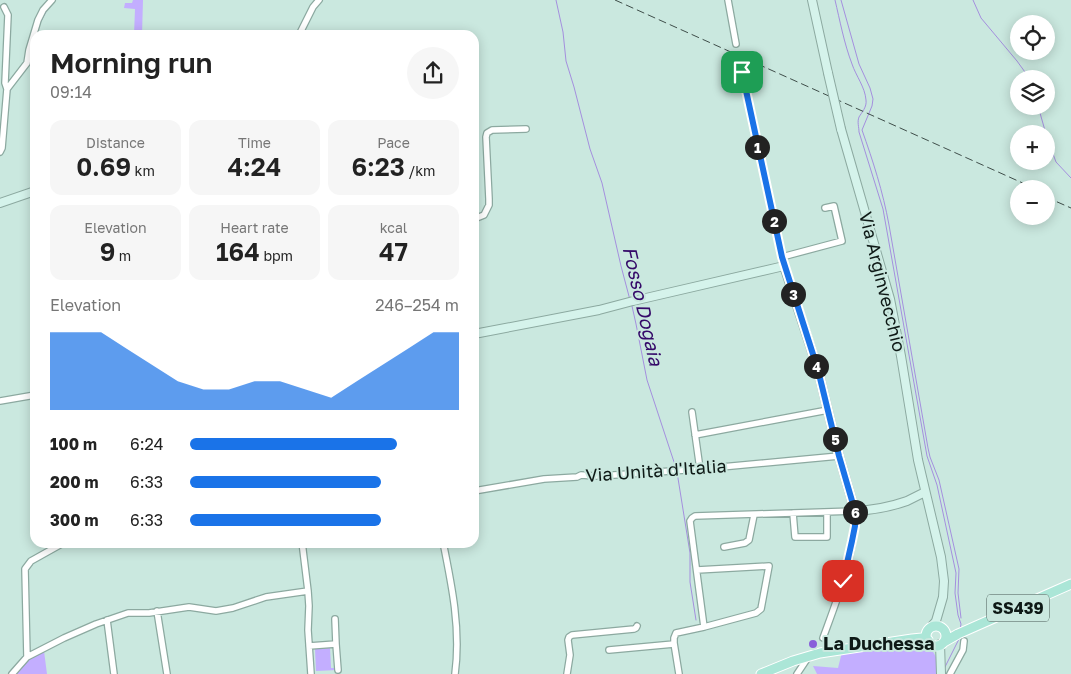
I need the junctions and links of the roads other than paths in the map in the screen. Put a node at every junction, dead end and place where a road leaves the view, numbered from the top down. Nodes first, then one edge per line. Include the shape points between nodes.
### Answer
1 (52, 0) edge
2 (320, 0) edge
3 (728, 0) edge
4 (812, 0) edge
5 (4, 7) dead end
6 (35, 30) edge
7 (302, 30) edge
8 (736, 44) dead end
9 (30, 47) edge
10 (742, 72) dead end
11 (7, 89) junction
12 (526, 129) dead end
13 (0, 152) edge
14 (30, 193) edge
15 (0, 203) edge
16 (825, 208) dead end
17 (479, 217) edge
18 (782, 257) junction
19 (784, 266) junction
20 (479, 333) edge
21 (30, 396) edge
22 (0, 401) edge
23 (828, 410) junction
24 (692, 412) dead end
25 (695, 435) junction
26 (839, 456) junction
27 (700, 469) junction
28 (479, 490) edge
29 (926, 492) junction
30 (855, 511) junction
31 (793, 512) junction
32 (827, 513) junction
33 (754, 515) junction
34 (724, 547) dead end
35 (54, 548) edge
36 (303, 548) edge
37 (443, 548) edge
38 (696, 570) junction
39 (1071, 584) edge
40 (308, 591) junction
41 (157, 611) junction
42 (939, 612) junction
43 (335, 619) dead end
44 (107, 620) junction
45 (637, 626) dead end
46 (704, 627) junction
47 (942, 628) junction
48 (962, 635) junction
49 (823, 638) dead end
50 (933, 638) junction
51 (336, 644) junction
52 (674, 644) junction
53 (309, 646) junction
54 (609, 650) dead end
55 (27, 656) junction
56 (809, 656) junction
57 (338, 670) dead end
58 (941, 670) edge
59 (12, 674) edge
60 (114, 674) edge
61 (167, 674) edge
62 (311, 674) edge
63 (455, 674) edge
64 (567, 674) edge
65 (678, 674) edge
66 (761, 674) edge
67 (797, 674) edge
68 (950, 674) edge

1 - 6 street via 43,10
2 - 7 street
3 - 8 street
4 - 29 street, Via Arginvecchio, bridge via 841,129 890,299
5 - 11 street via 8,14
9 - 11 street via 27,64
10 - 18 street
11 - 13 street
12 - 17 street via 487,133 489,206
14 - 15 street
16 - 18 street via 834,206 842,241
18 - 19 street
19 - 20 street via 599,310
19 - 23 street
21 - 22 street
23 - 25 street
23 - 26 street
24 - 25 street
25 - 27 street
26 - 27 street, Via Unità d'Italia
26 - 30 street
27 - 28 street, Via Unità d'Italia via 582,475
29 - 30 street via 891,506
29 - 42 street, Via Arginvecchio via 944,581
30 - 32 street
30 - 49 street via 855,526 843,581
31 - 32 street
31 - 32 street via 795,537 827,537
31 - 33 street
33 - 34 street via 749,540
33 - 38 street via 692,518
35 - 55 street via 30,561 25,570
36 - 40 street
37 - 63 street via 458,641
38 - 46 street
38 - 46 street via 769,566 761,609 756,614
39 - 48 main road, SS439
40 - 41 street via 266,597 225,610 189,606
40 - 53 street
41 - 44 street via 128,613
41 - 61 street
42 - 47 street
42 - 50 street
43 - 51 street
44 - 55 street
44 - 60 street
45 - 64 street via 570,637
46 - 52 street via 676,633
47 - 48 main road, SS439
47 - 50 main road, SS439 via 935,626
47 - 50 main road via 946,636
48 - 50 main road, SS439
48 - 68 street via 963,650
50 - 56 main road, SS439
50 - 58 street
51 - 53 street
51 - 57 street
52 - 54 street
52 - 65 street
53 - 62 street
55 - 59 street
56 - 66 main road, SS439
56 - 67 street

